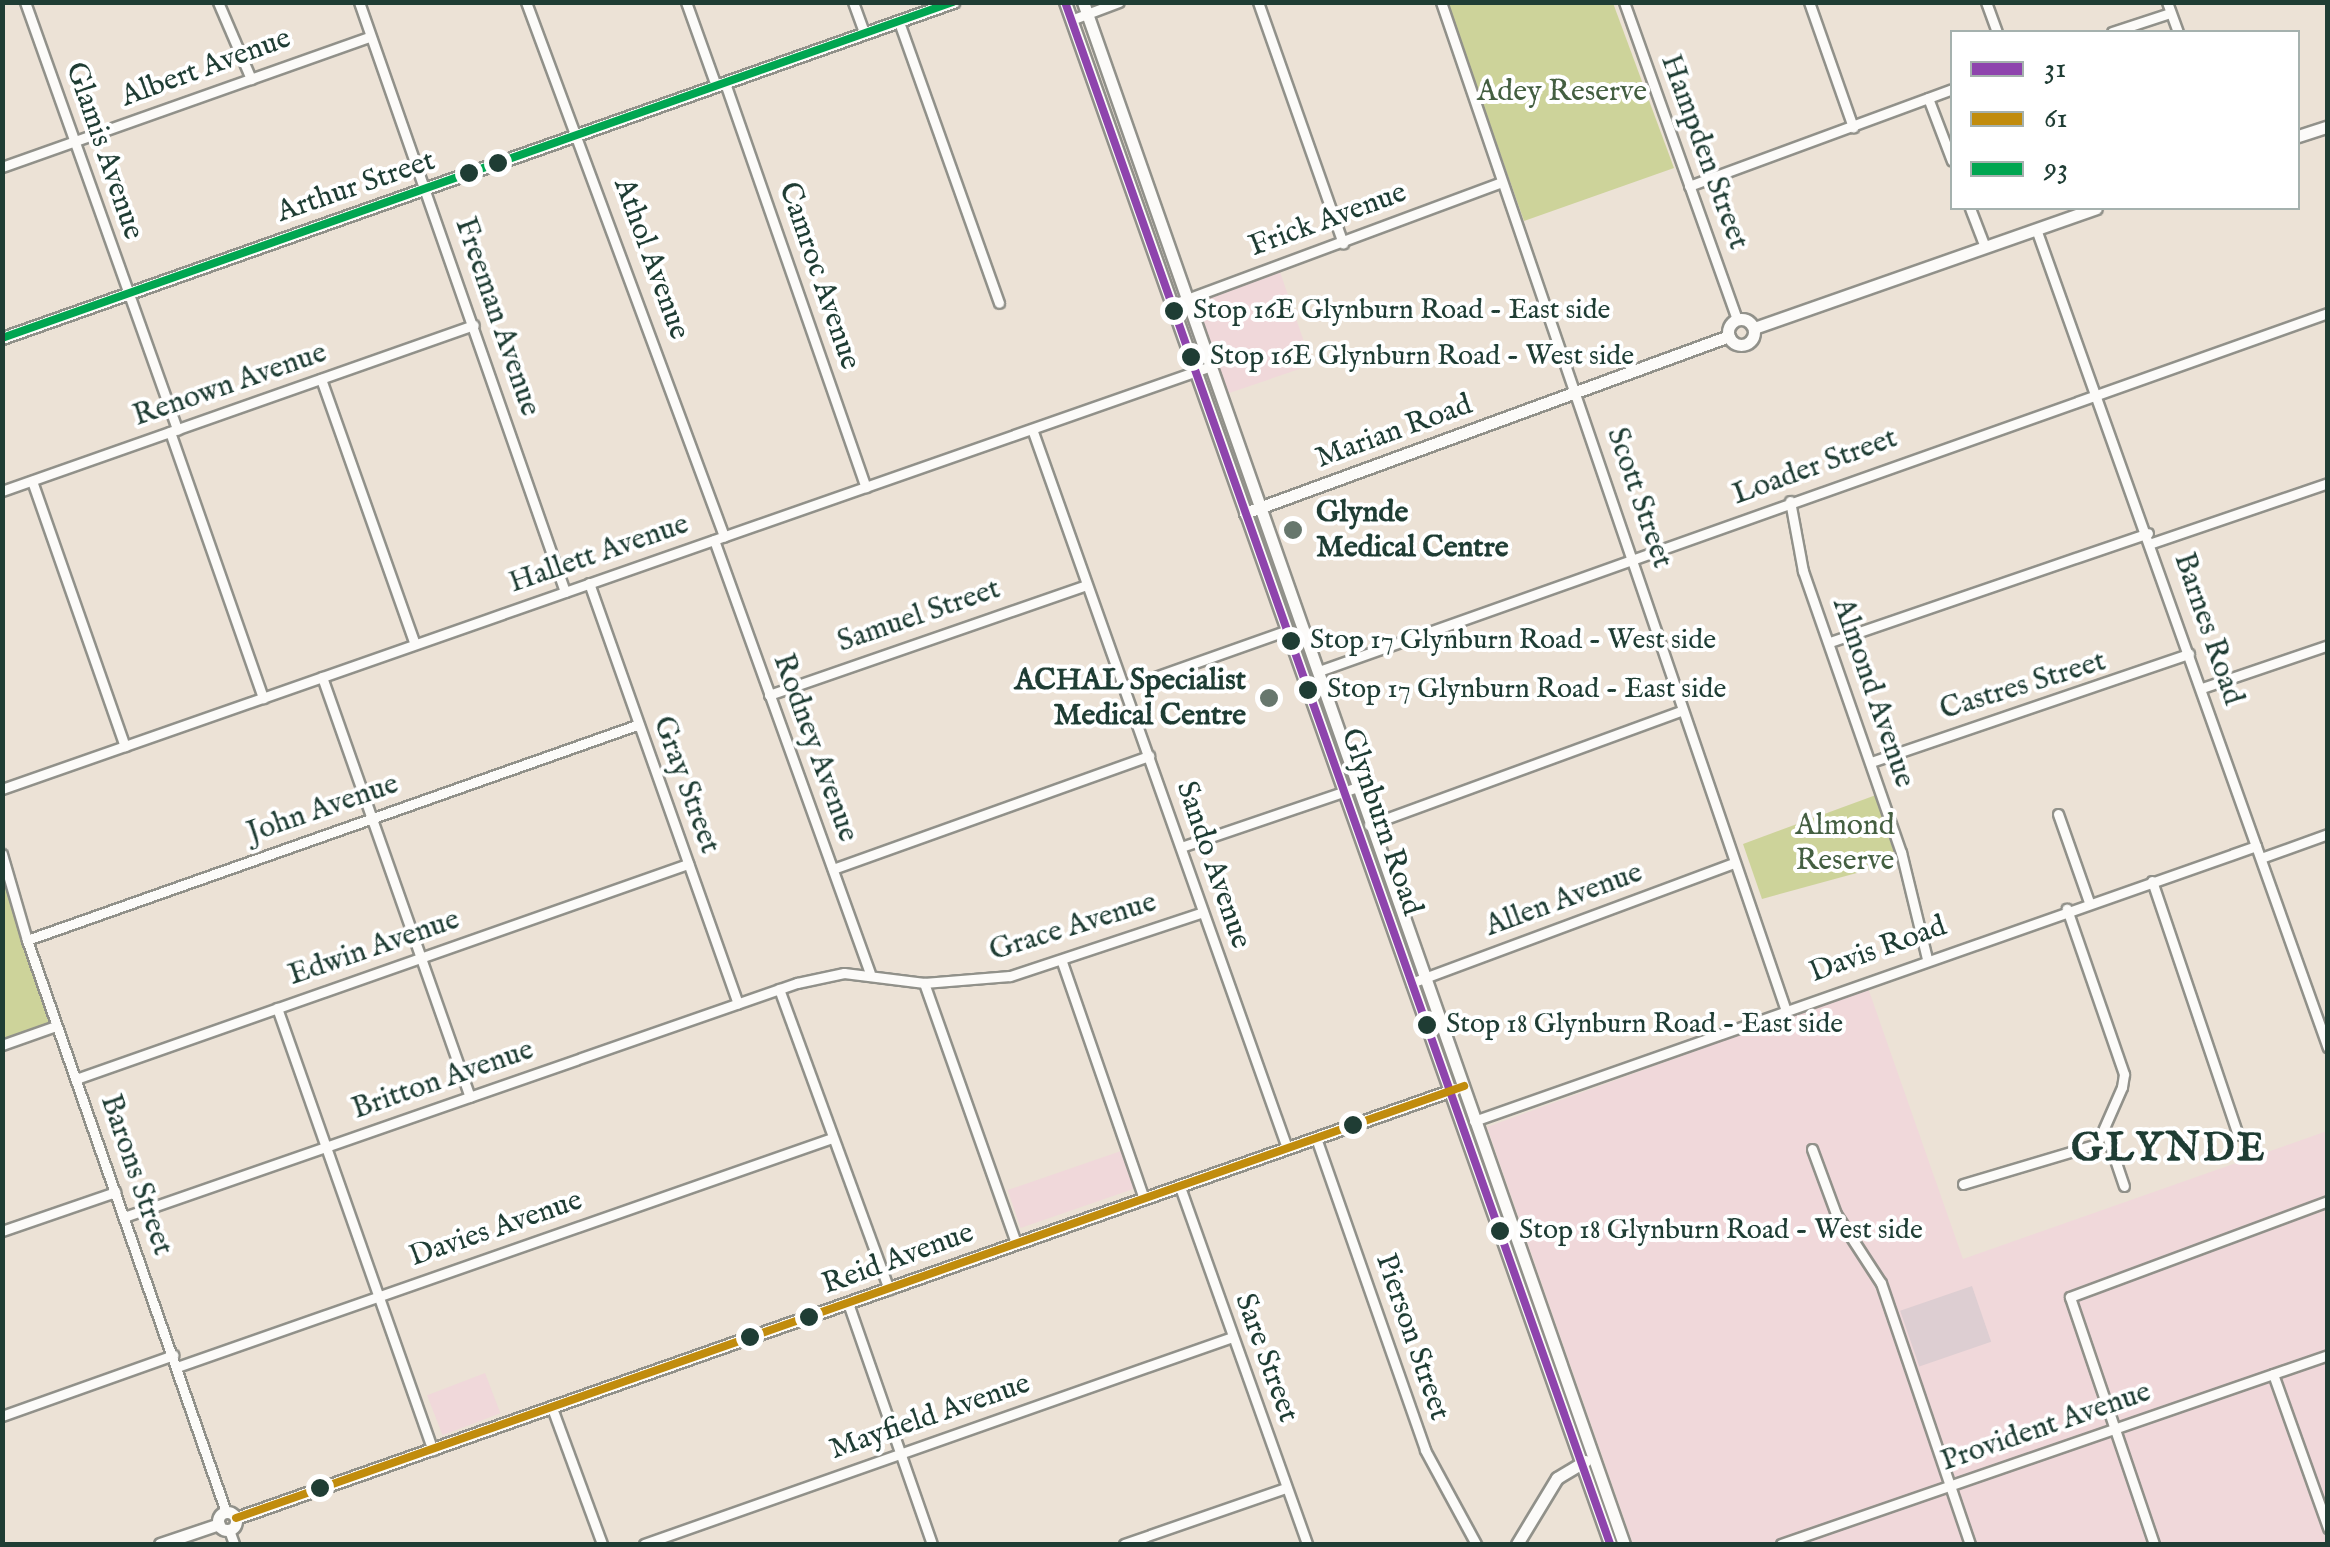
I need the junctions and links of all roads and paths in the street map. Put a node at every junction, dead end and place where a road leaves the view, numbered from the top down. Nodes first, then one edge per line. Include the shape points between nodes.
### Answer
1 (25, 2) edge
2 (218, 2) edge
3 (358, 2) edge
4 (526, 2) edge
5 (686, 2) edge
6 (853, 2) edge
7 (953, 2) edge
8 (1065, 2) edge
9 (1119, 2) edge
10 (1258, 2) edge
11 (1441, 2) edge
12 (1624, 2) edge
13 (1809, 2) edge
14 (1986, 2) edge
15 (1085, 8) edge
16 (2168, 8) edge
17 (1071, 20) junction
18 (899, 22) junction
19 (1996, 30) edge
20 (2117, 30) edge
21 (864, 33) junction
22 (370, 37) junction
23 (252, 79) junction
24 (720, 84) junction
25 (1950, 90) edge
26 (1928, 98) junction
27 (2328, 126) edge
28 (1852, 127) junction
29 (2300, 135) edge
30 (573, 136) junction
31 (75, 141) junction
32 (1950, 156) edge
33 (2, 167) edge
34 (1501, 182) junction
35 (1689, 186) junction
36 (426, 189) junction
37 (1971, 210) edge
38 (2090, 210) edge
39 (1160, 222) junction
40 (2036, 228) junction
41 (1343, 244) junction
42 (1985, 246) junction
43 (1157, 266) junction
44 (128, 294) junction
45 (1188, 299) junction
46 (999, 303) dead end
47 (1172, 305) junction
48 (2328, 313) edge
49 (1737, 319) junction
50 (474, 325) junction
51 (1754, 328) junction
52 (1729, 336) junction
53 (2, 338) edge
54 (1211, 366) junction
55 (1196, 372) junction
56 (321, 379) junction
57 (1576, 392) junction
58 (2100, 394) junction
59 (1032, 429) junction
60 (173, 431) junction
61 (32, 481) junction
62 (2328, 483) edge
63 (866, 486) junction
64 (2, 491) edge
65 (1790, 501) junction
66 (1262, 506) junction
67 (1245, 512) junction
68 (719, 538) junction
69 (2150, 538) junction
70 (1636, 560) junction
71 (589, 584) junction
72 (1087, 585) junction
73 (565, 592) junction
74 (1288, 630) junction
75 (1830, 642) junction
76 (415, 644) junction
77 (2328, 645) edge
78 (2189, 654) junction
79 (1320, 671) junction
80 (322, 677) junction
81 (1124, 688) junction
82 (2202, 688) junction
83 (769, 696) junction
84 (263, 698) junction
85 (1681, 711) junction
86 (637, 725) junction
87 (126, 746) junction
88 (1149, 756) junction
89 (1871, 762) junction
90 (1360, 786) junction
91 (2, 789) edge
92 (1343, 792) junction
93 (2058, 814) dead end
94 (372, 818) junction
95 (1374, 823) junction
96 (1358, 830) junction
97 (2328, 834) edge
98 (2256, 846) junction
99 (1180, 847) junction
100 (2, 854) edge
101 (2261, 858) junction
102 (1734, 863) junction
103 (688, 864) junction
104 (833, 869) junction
105 (6, 880) edge
106 (2152, 880) junction
107 (2089, 902) junction
108 (2068, 909) junction
109 (1204, 912) junction
110 (26, 940) junction
111 (421, 958) junction
112 (1927, 959) junction
113 (1062, 962) junction
114 (870, 973) junction
115 (1427, 977) junction
116 (1411, 983) junction
117 (924, 984) junction
118 (779, 990) junction
119 (738, 1003) junction
120 (278, 1008) junction
121 (1786, 1011) junction
122 (2324, 1024) edge
123 (56, 1026) junction
124 (2, 1045) edge
125 (2328, 1048) edge
126 (76, 1079) junction
127 (1464, 1086) junction
128 (1449, 1091) junction
129 (470, 1097) junction
130 (1475, 1120) junction
131 (1462, 1125) junction
132 (2105, 1130) junction
133 (2238, 1135) dead end
134 (832, 1138) junction
135 (1316, 1138) junction
136 (328, 1146) junction
137 (1287, 1148) junction
138 (1812, 1149) dead end
139 (1963, 1184) dead end
140 (1180, 1186) junction
141 (2124, 1186) dead end
142 (115, 1192) junction
143 (1144, 1199) junction
144 (2328, 1201) edge
145 (124, 1217) junction
146 (2, 1231) edge
147 (1016, 1243) junction
148 (889, 1289) junction
149 (380, 1296) junction
150 (848, 1303) junction
151 (1232, 1337) junction
152 (2328, 1354) edge
153 (172, 1355) junction
154 (177, 1367) junction
155 (2273, 1374) junction
156 (552, 1408) junction
157 (2, 1416) edge
158 (2116, 1429) junction
159 (433, 1450) junction
160 (900, 1454) junction
161 (1594, 1458) junction
162 (1581, 1462) junction
163 (1950, 1487) junction
164 (1286, 1488) junction
165 (231, 1515) junction
166 (224, 1527) junction
167 (2328, 1528) edge
168 (160, 1544) edge
169 (234, 1544) edge
170 (602, 1544) edge
171 (644, 1544) edge
172 (932, 1544) edge
173 (1128, 1544) edge
174 (1307, 1544) edge
175 (1476, 1544) edge
176 (1517, 1544) edge
177 (1610, 1544) edge
178 (1624, 1544) edge
179 (1781, 1544) edge
180 (1970, 1544) edge
181 (2154, 1544) edge

1 - 31 street, Glamis Avenue
2 - 23 street
3 - 22 street, Freeman Avenue
4 - 30 street, Athol Avenue
5 - 24 street, Camroc Avenue
6 - 21 street
7 - 18 street, Arthur Street
8 - 17 street, Glynburn Road
9 - 15 street
10 - 41 street
11 - 34 street, Scott Street
12 - 35 street, Hampden Street
13 - 28 street
14 - 19 street
15 - 17 street
15 - 39 street, Glynburn Road
16 - 20 street
17 - 43 street, Glynburn Road
18 - 21 street, Arthur Street
18 - 46 street
21 - 24 street, Arthur Street
22 - 23 street, Albert Avenue
22 - 36 street, Freeman Avenue
23 - 31 street, Albert Avenue
24 - 30 street, Arthur Street
24 - 63 street, Camroc Avenue
25 - 26 street
26 - 28 street
26 - 32 street
27 - 29 street
28 - 35 street
30 - 36 street, Arthur Street
30 - 68 street, Athol Avenue via 584,146
31 - 33 street, Albert Avenue
31 - 44 street, Glamis Avenue
34 - 41 street, Frick Avenue
34 - 57 street, Scott Street
35 - 49 street, Hampden Street
36 - 44 street, Arthur Street
36 - 50 street, Freeman Avenue
37 - 42 street
38 - 40 street
39 - 43 street
39 - 45 street, Glynburn Road
40 - 42 street
40 - 58 street, Barnes Road
41 - 45 street, Frick Avenue
42 - 51 street
43 - 47 street, Glynburn Road
44 - 53 street, Arthur Street
44 - 60 street, Glamis Avenue
45 - 47 street, Frick Avenue
45 - 54 street, Glynburn Road
47 - 55 street, Glynburn Road
48 - 58 street, Loader Street
49 - 51 street
49 - 52 street
50 - 56 street, Renown Avenue
50 - 73 street, Freeman Avenue
51 - 52 street, Marian Road via 1743,344
52 - 57 street, Marian Road
54 - 55 street, Hallett Avenue
54 - 66 street, Glynburn Road
55 - 59 street, Hallett Avenue
55 - 67 street, Glynburn Road
56 - 60 street, Renown Avenue
56 - 76 street
57 - 66 street, Marian Road
57 - 70 street, Scott Street
58 - 65 street, Loader Street
58 - 69 street, Barnes Road
59 - 63 street, Hallett Avenue
59 - 72 street, Sando Avenue
60 - 61 street, Renown Avenue
60 - 84 street, Glamis Avenue
61 - 64 street, Renown Avenue
61 - 87 street
62 - 69 street
63 - 68 street, Hallett Avenue
65 - 70 street, Loader Street
65 - 75 street, Almond Avenue via 1803,572
66 - 67 street, Marian Road
66 - 79 street, Glynburn Road
67 - 74 street, Glynburn Road
68 - 71 street, Hallett Avenue
68 - 83 street, Rodney Avenue
69 - 75 street
69 - 78 street, Barnes Road
70 - 79 street, Loader Street
70 - 85 street, Scott Street
71 - 73 street, Hallett Avenue
71 - 86 street, Gray Street
72 - 81 street, Sando Avenue
72 - 83 street, Samuel Street
73 - 76 street, Hallett Avenue
74 - 81 street
74 - 92 street, Glynburn Road
75 - 89 street, Almond Avenue
76 - 80 street, Hallett Avenue
77 - 82 street
78 - 82 street, Barnes Road
78 - 89 street, Castres Street
79 - 90 street, Glynburn Road
80 - 84 street, Hallett Avenue
80 - 94 street
81 - 88 street, Sando Avenue
82 - 98 street, Barnes Road
83 - 104 street, Rodney Avenue
84 - 87 street, Hallett Avenue
85 - 95 street
85 - 102 street, Scott Street
86 - 94 street, John Avenue
86 - 103 street, Gray Street
87 - 91 street, Hallett Avenue
88 - 99 street, Sando Avenue
88 - 104 street
89 - 112 street, Almond Avenue
90 - 92 street
90 - 95 street, Glynburn Road
92 - 96 street, Glynburn Road
92 - 99 street
93 - 107 street
94 - 110 street, John Avenue
94 - 111 street
95 - 96 street
95 - 115 street, Glynburn Road
96 - 116 street, Glynburn Road
97 - 101 street
98 - 101 street, Barnes Road
98 - 106 street, Davis Road
99 - 109 street, Sando Avenue
100 - 105 street, Barons Street
101 - 122 street, Barnes Road
102 - 115 street, Allen Avenue
102 - 121 street, Scott Street
103 - 111 street, Edwin Avenue
103 - 119 street, Gray Street
104 - 114 street, Rodney Avenue
105 - 110 street, Barons Street
106 - 107 street, Davis Road
106 - 133 street
107 - 108 street, Davis Road
108 - 112 street, Davis Road
108 - 132 street via 2124,1076
109 - 113 street, Grace Avenue
109 - 137 street, Sando Avenue
110 - 123 street, Barons Street
111 - 120 street, Edwin Avenue
111 - 129 street
112 - 121 street, Davis Road
113 - 117 street, Grace Avenue via 1000,978
113 - 143 street
114 - 117 street, Grace Avenue
114 - 118 street, Grace Avenue via 820,977
115 - 116 street, Allen Avenue
115 - 127 street, Glynburn Road
116 - 128 street, Glynburn Road
117 - 147 street
118 - 119 street, Britton Avenue
118 - 134 street
119 - 129 street, Britton Avenue
120 - 126 street, Edwin Avenue
120 - 136 street
121 - 130 street, Davis Road
122 - 125 street, Barnes Road
123 - 124 street
123 - 126 street, Barons Street
126 - 142 street, Barons Street
127 - 128 street, Reid Avenue
127 - 130 street, Glynburn Road
128 - 131 street, Glynburn Road
128 - 135 street, Reid Avenue
129 - 136 street, Britton Avenue
130 - 131 street, Davis Road
130 - 161 street, Glynburn Road
131 - 162 street, Glynburn Road
132 - 139 street via 2092,1147
132 - 141 street
134 - 148 street
134 - 149 street, Davies Avenue
135 - 137 street, Reid Avenue
135 - 175 street, Pierson Street via 1426,1450
136 - 145 street, Britton Avenue
136 - 149 street
137 - 140 street, Reid Avenue
138 - 163 street via 1836,1214 1880,1283
140 - 143 street, Reid Avenue
140 - 151 street, Sare Street
142 - 145 street, Barons Street
142 - 146 street
143 - 147 street, Reid Avenue
144 - 158 street via 2070,1296
145 - 153 street, Barons Street
147 - 148 street, Reid Avenue
148 - 150 street, Reid Avenue
149 - 154 street, Davies Avenue
149 - 159 street
150 - 156 street, Reid Avenue
150 - 160 street
151 - 160 street, Mayfield Avenue
151 - 164 street, Sare Street
152 - 155 street, Provident Avenue
153 - 154 street, Barons Street
153 - 157 street
154 - 165 street, Barons Street
155 - 158 street, Provident Avenue
155 - 167 street
156 - 159 street, Reid Avenue
156 - 170 street
158 - 163 street, Provident Avenue
158 - 181 street
159 - 165 street, Reid Avenue
160 - 171 street, Mayfield Avenue
160 - 172 street
161 - 162 street
161 - 178 street, Glynburn Road
162 - 176 street via 1558,1478
162 - 177 street, Glynburn Road
163 - 179 street, Provident Avenue
163 - 180 street
164 - 173 street
164 - 174 street, Sare Street
165 - 166 street
166 - 168 street
166 - 169 street

